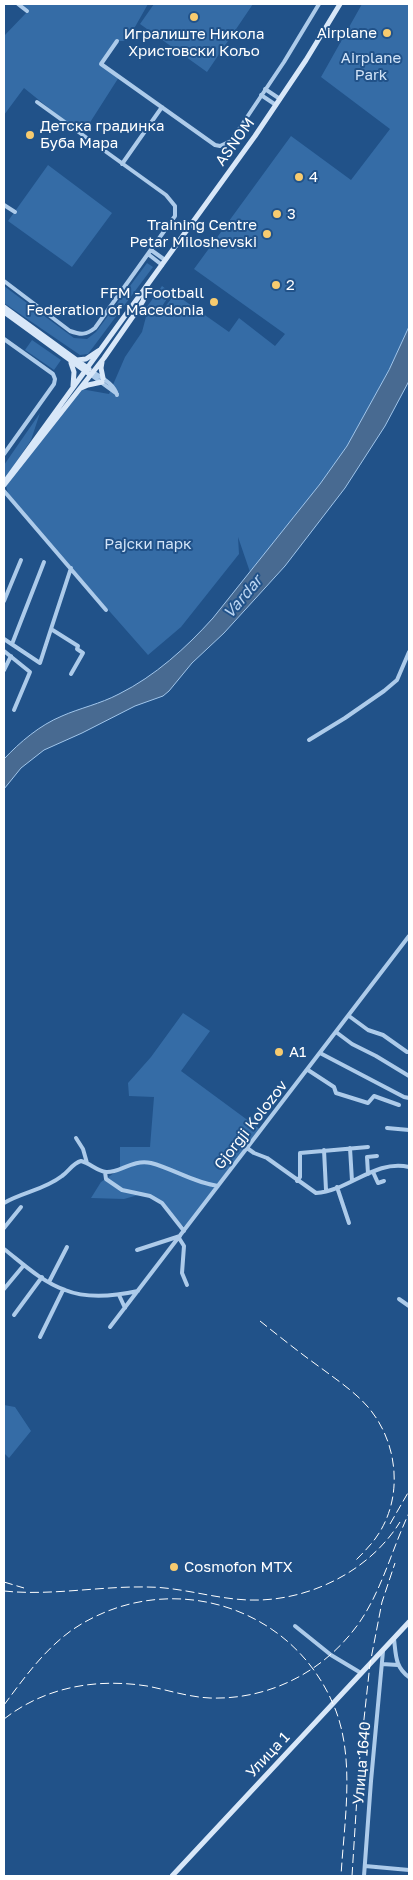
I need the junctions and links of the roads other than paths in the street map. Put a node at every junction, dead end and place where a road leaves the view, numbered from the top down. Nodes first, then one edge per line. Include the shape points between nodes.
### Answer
1 (18, 4) edge
2 (319, 4) edge
3 (341, 4) edge
4 (28, 11) dead end
5 (117, 41) dead end
6 (265, 89) junction
7 (261, 95) junction
8 (280, 99) junction
9 (37, 102) dead end
10 (276, 105) junction
11 (162, 107) junction
12 (122, 164) junction
13 (4, 205) edge
14 (15, 212) dead end
15 (151, 250) junction
16 (148, 254) junction
17 (163, 262) junction
18 (4, 281) edge
19 (148, 284) junction
20 (4, 307) edge
21 (4, 312) edge
22 (5, 342) edge
23 (102, 347) junction
24 (67, 358) junction
25 (104, 358) junction
26 (76, 360) junction
27 (89, 372) junction
28 (102, 380) junction
29 (76, 389) junction
30 (4, 454) edge
31 (4, 484) edge
32 (4, 490) edge
33 (21, 560) dead end
34 (44, 562) dead end
35 (71, 568) junction
36 (4, 601) edge
37 (106, 610) dead end
38 (51, 630) junction
39 (4, 639) edge
40 (12, 644) junction
41 (4, 652) edge
42 (409, 652) edge
43 (10, 656) junction
44 (4, 670) edge
45 (71, 674) dead end
46 (14, 710) dead end
47 (309, 740) dead end
48 (409, 936) edge
49 (349, 1016) junction
50 (336, 1032) junction
51 (407, 1052) dead end
52 (320, 1053) junction
53 (308, 1070) junction
54 (409, 1076) edge
55 (409, 1098) edge
56 (399, 1105) dead end
57 (388, 1128) dead end
58 (409, 1130) edge
59 (76, 1138) dead end
60 (368, 1147) dead end
61 (247, 1148) junction
62 (350, 1148) junction
63 (324, 1150) junction
64 (377, 1156) dead end
65 (86, 1163) junction
66 (409, 1167) edge
67 (105, 1172) junction
68 (373, 1172) junction
69 (368, 1174) junction
70 (297, 1180) junction
71 (352, 1181) junction
72 (384, 1182) dead end
73 (218, 1186) junction
74 (337, 1187) junction
75 (326, 1190) junction
76 (4, 1203) edge
77 (21, 1208) dead end
78 (349, 1223) dead end
79 (4, 1228) edge
80 (184, 1232) junction
81 (180, 1237) junction
82 (67, 1247) dead end
83 (4, 1248) edge
84 (137, 1250) dead end
85 (24, 1265) junction
86 (42, 1277) junction
87 (49, 1282) junction
88 (188, 1285) dead end
89 (4, 1289) edge
90 (63, 1290) junction
91 (138, 1291) junction
92 (119, 1295) junction
93 (399, 1299) dead end
94 (409, 1306) edge
95 (125, 1308) junction
96 (14, 1315) dead end
97 (110, 1327) dead end
98 (40, 1337) dead end
99 (409, 1622) edge
100 (295, 1626) dead end
101 (394, 1639) junction
102 (383, 1651) junction
103 (372, 1662) junction
104 (398, 1665) junction
105 (382, 1667) junction
106 (362, 1673) junction
107 (409, 1677) edge
108 (365, 1866) junction
109 (409, 1870) edge
110 (172, 1876) edge
111 (364, 1876) edge

1 - 4 street
2 - 6 street
3 - 8 street, ASNOM
5 - 11 street via 101,64
6 - 7 street
6 - 8 street
7 - 10 street
7 - 11 street via 230,141 220,146 214,145
8 - 10 street, ASNOM
9 - 12 street
10 - 17 street, ASNOM
11 - 12 street
12 - 15 street via 166,195 175,206 175,216
13 - 14 street
15 - 16 street
15 - 17 street
16 - 17 street
16 - 18 street via 95,328 84,334 70,331
17 - 19 street, ASNOM
19 - 23 street, ASNOM
19 - 25 street, ASNOM via 136,312
20 - 26 street
21 - 24 street
22 - 30 street via 53,374 55,379
23 - 26 street via 90,357
23 - 27 street, ASNOM
24 - 27 street
24 - 29 street via 73,366
25 - 27 street, ASNOM
25 - 28 street
26 - 27 street
27 - 28 street
27 - 29 street, ASNOM
28 - 29 street
29 - 31 street, ASNOM
32 - 35 street
33 - 36 street
34 - 40 street
35 - 37 street
35 - 38 street
38 - 40 street via 40,663
38 - 45 street via 78,646 77,649 83,653
39 - 40 street
41 - 43 street
42 - 47 street via 397,680
43 - 44 street
43 - 46 street via 30,672
48 - 49 street, Gjorgji Kolozov
49 - 50 street, Gjorgji Kolozov
49 - 51 street
50 - 52 street, Gjorgji Kolozov
50 - 54 street
52 - 53 street, Gjorgji Kolozov
52 - 55 street
53 - 56 street via 334,1087 336,1093 368,1103 374,1096
53 - 61 street, Gjorgji Kolozov
57 - 58 street
59 - 65 street
60 - 62 street
61 - 70 street
61 - 73 street, Gjorgji Kolozov
62 - 63 street
62 - 71 street
63 - 70 street via 300,1153 300,1177
63 - 75 street
64 - 69 street via 367,1157
65 - 67 street
65 - 76 street via 77,1162 41,1189
66 - 68 street via 388,1167
67 - 73 street via 142,1162
67 - 80 street via 106,1179 122,1190 150,1196 162,1203
68 - 69 street
68 - 72 street via 378,1183
69 - 71 street
70 - 75 street via 316,1193
71 - 74 street
73 - 80 street, Gjorgji Kolozov
74 - 75 street
74 - 78 street
77 - 79 street
80 - 81 street, Gjorgji Kolozov
81 - 84 street
81 - 88 street via 184,1246 182,1273
81 - 91 street, Gjorgji Kolozov
82 - 87 street
83 - 85 street
85 - 86 street
85 - 89 street
86 - 87 street
86 - 96 street
87 - 90 street
90 - 92 street
90 - 98 street
91 - 92 street
91 - 95 street, Gjorgji Kolozov
92 - 95 street
93 - 94 street
95 - 97 street, Gjorgji Kolozov
99 - 101 street, Улица 1
100 - 106 street via 331,1655
101 - 102 street, Улица 1
101 - 104 street
102 - 103 street, Улица 1
102 - 105 street, Улица 1640
103 - 105 street
103 - 106 street, Улица 1
104 - 105 street
104 - 107 street
105 - 108 street, Улица 1640
106 - 110 street, Улица 1
108 - 109 street
108 - 111 street, Улица 1640

